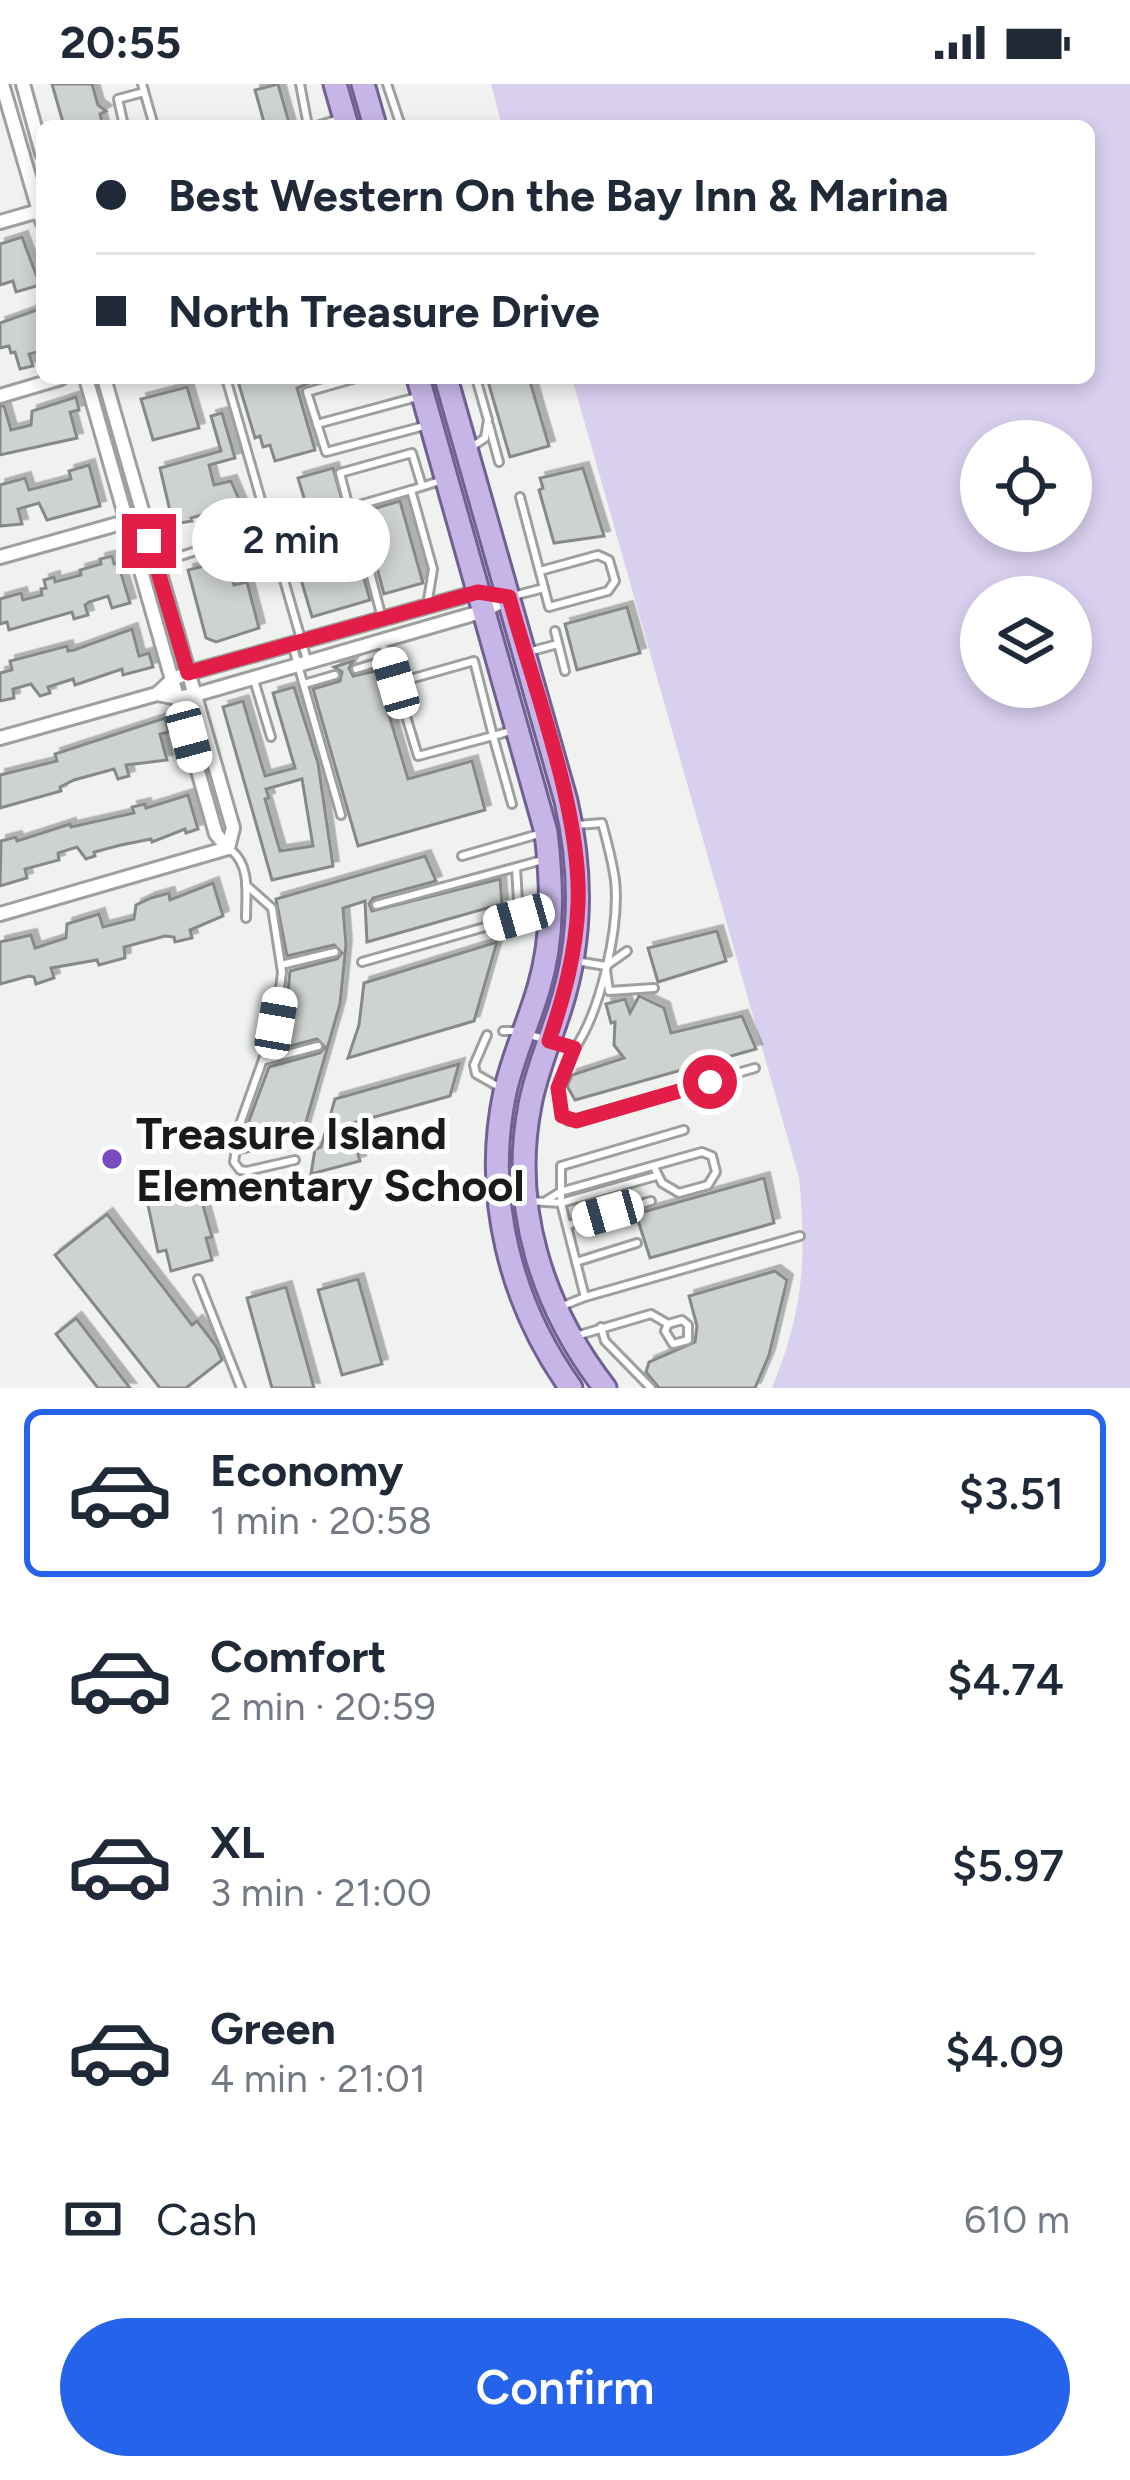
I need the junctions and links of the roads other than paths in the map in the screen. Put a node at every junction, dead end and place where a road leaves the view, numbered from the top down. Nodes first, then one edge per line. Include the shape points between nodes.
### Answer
1 (2, 84) edge
2 (23, 84) edge
3 (300, 84) edge
4 (335, 84) edge
5 (363, 84) edge
6 (387, 84) edge
7 (143, 88) edge
8 (123, 120) edge
9 (152, 120) edge
10 (307, 120) edge
11 (346, 120) edge
12 (373, 120) edge
13 (399, 120) edge
14 (36, 131) edge
15 (36, 197) edge
16 (36, 215) edge
17 (0, 222) edge
18 (41, 384) edge
19 (88, 384) edge
20 (106, 384) edge
21 (228, 384) edge
22 (324, 384) edge
23 (448, 384) edge
24 (478, 384) edge
25 (421, 387) edge
26 (0, 396) edge
27 (458, 419) junction
28 (488, 420) junction
29 (316, 424) junction
30 (431, 424) junction
31 (467, 450) junction
32 (499, 462) dead end
33 (447, 479) junction
34 (422, 486) junction
35 (411, 490) junction
36 (520, 497) dead end
37 (353, 507) junction
38 (142, 517) junction
39 (128, 521) junction
40 (269, 528) junction
41 (0, 557) edge
42 (156, 564) junction
43 (540, 571) junction
44 (544, 588) junction
45 (509, 597) junction
46 (481, 602) junction
47 (427, 605) junction
48 (377, 619) junction
49 (555, 631) dead end
50 (378, 640) junction
51 (297, 643) junction
52 (558, 644) junction
53 (361, 645) junction
54 (524, 653) junction
55 (389, 659) junction
56 (302, 661) junction
57 (367, 666) junction
58 (356, 669) dead end
59 (565, 671) dead end
60 (188, 673) junction
61 (335, 675) dead end
62 (253, 676) junction
63 (173, 679) junction
64 (396, 683) junction
65 (304, 684) junction
66 (157, 694) junction
67 (193, 694) junction
68 (178, 698) junction
69 (518, 729) junction
70 (272, 736) dead end
71 (494, 736) junction
72 (0, 738) edge
73 (566, 801) junction
74 (512, 804) dead end
75 (540, 808) junction
76 (341, 815) dead end
77 (572, 826) junction
78 (615, 826) dead end
79 (604, 830) junction
80 (546, 832) junction
81 (228, 848) junction
82 (462, 856) dead end
83 (549, 858) junction
84 (516, 868) junction
85 (246, 885) junction
86 (376, 904) dead end
87 (551, 908) junction
88 (0, 914) edge
89 (519, 917) junction
90 (246, 918) dead end
91 (627, 951) dead end
92 (334, 952) dead end
93 (572, 960) junction
94 (362, 962) dead end
95 (281, 965) junction
96 (606, 966) junction
97 (654, 988) dead end
98 (513, 1032) junction
99 (487, 1035) dead end
100 (549, 1041) junction
101 (318, 1046) dead end
102 (574, 1048) junction
103 (266, 1060) junction
104 (755, 1068) dead end
105 (505, 1091) junction
106 (684, 1130) dead end
107 (296, 1160) dead end
108 (656, 1171) junction
109 (560, 1192) junction
110 (536, 1201) junction
111 (651, 1201) dead end
112 (561, 1203) junction
113 (566, 1226) junction
114 (530, 1228) junction
115 (504, 1235) junction
116 (800, 1236) dead end
117 (638, 1243) dead end
118 (576, 1262) junction
119 (198, 1279) dead end
120 (585, 1297) junction
121 (555, 1309) junction
122 (668, 1324) junction
123 (601, 1328) junction
124 (571, 1339) junction
125 (638, 1375) junction
126 (241, 1388) edge
127 (571, 1388) edge
128 (605, 1388) edge
129 (639, 1388) edge
130 (651, 1388) edge

1 - 15 street
2 - 14 street
3 - 10 lane
4 - 11 main road
5 - 12 main road
6 - 13 lane
7 - 8 lane via 118,99
7 - 9 lane
16 - 17 street
18 - 26 street
19 - 39 street
20 - 38 street
21 - 40 lane
22 - 29 lane via 307,392
23 - 27 main road
24 - 28 lane
25 - 29 lane
25 - 30 main road
27 - 30 main road
27 - 31 main road
28 - 31 lane via 485,438
28 - 32 lane
29 - 30 lane via 327,453
30 - 33 main road
31 - 45 main road
33 - 34 lane
33 - 46 main road
34 - 35 lane
34 - 37 lane via 412,453 340,473
35 - 37 lane
35 - 47 lane via 433,569
36 - 43 lane
37 - 48 lane
38 - 39 street
38 - 42 street
39 - 41 street
39 - 63 street
40 - 42 lane
40 - 51 lane
42 - 60 street
43 - 44 lane
43 - 44 lane via 598,554 609,560 615,581 608,591 549,607
44 - 45 lane
45 - 46 street
45 - 54 main road
46 - 47 street
46 - 50 street
46 - 69 main road
47 - 48 street
48 - 50 street
48 - 51 street
49 - 52 lane
50 - 53 street
50 - 55 lane
51 - 56 lane
51 - 60 street
52 - 54 lane
52 - 59 lane
53 - 56 street
53 - 57 lane
54 - 73 main road
55 - 57 lane
55 - 64 lane
56 - 62 street
56 - 65 lane
57 - 58 lane
60 - 63 street
60 - 67 street
61 - 65 lane
62 - 67 street
62 - 70 lane
63 - 66 street
63 - 68 street
64 - 71 lane via 418,756
64 - 71 lane via 474,661
65 - 76 lane
66 - 68 street
66 - 72 street
67 - 68 street
67 - 81 street via 233,828
68 - 81 street via 216,834
69 - 71 lane
69 - 75 main road
71 - 74 lane
73 - 75 main road
73 - 77 main road
75 - 80 main road
77 - 79 lane via 600,821
77 - 93 main road
78 - 79 lane
79 - 96 lane via 616,898
80 - 82 lane
80 - 83 main road
81 - 85 lane via 241,858
81 - 88 street
83 - 84 lane
83 - 87 main road
84 - 86 lane
84 - 89 lane
85 - 90 lane
85 - 95 lane via 272,908
87 - 89 lane
87 - 98 main road via 546,959
89 - 94 lane
91 - 96 lane
92 - 95 lane
93 - 96 lane
93 - 100 main road
95 - 103 lane
96 - 97 lane via 609,991
96 - 102 lane
98 - 100 lane
98 - 105 main road
99 - 105 lane via 476,1074
100 - 102 lane
100 - 110 main road via 529,1111
101 - 103 lane
102 - 104 lane via 558,1088 569,1121
103 - 107 lane via 234,1162 247,1171
105 - 115 main road via 498,1160
106 - 109 lane via 561,1166
108 - 108 lane via 669,1189 687,1192 714,1179 715,1163 702,1152
108 - 109 lane
108 - 112 lane
109 - 110 lane
109 - 112 lane
110 - 112 lane
110 - 114 main road
111 - 113 lane
112 - 113 lane
113 - 118 lane
114 - 115 main road
114 - 121 main road
115 - 127 main road via 533,1324
116 - 120 lane
117 - 118 lane
118 - 120 lane
119 - 126 lane
120 - 121 lane
121 - 124 main road
122 - 122 lane via 673,1344 688,1340 682,1320
122 - 123 lane via 651,1314
123 - 124 lane
123 - 125 lane
124 - 128 main road
125 - 129 lane
125 - 130 lane

